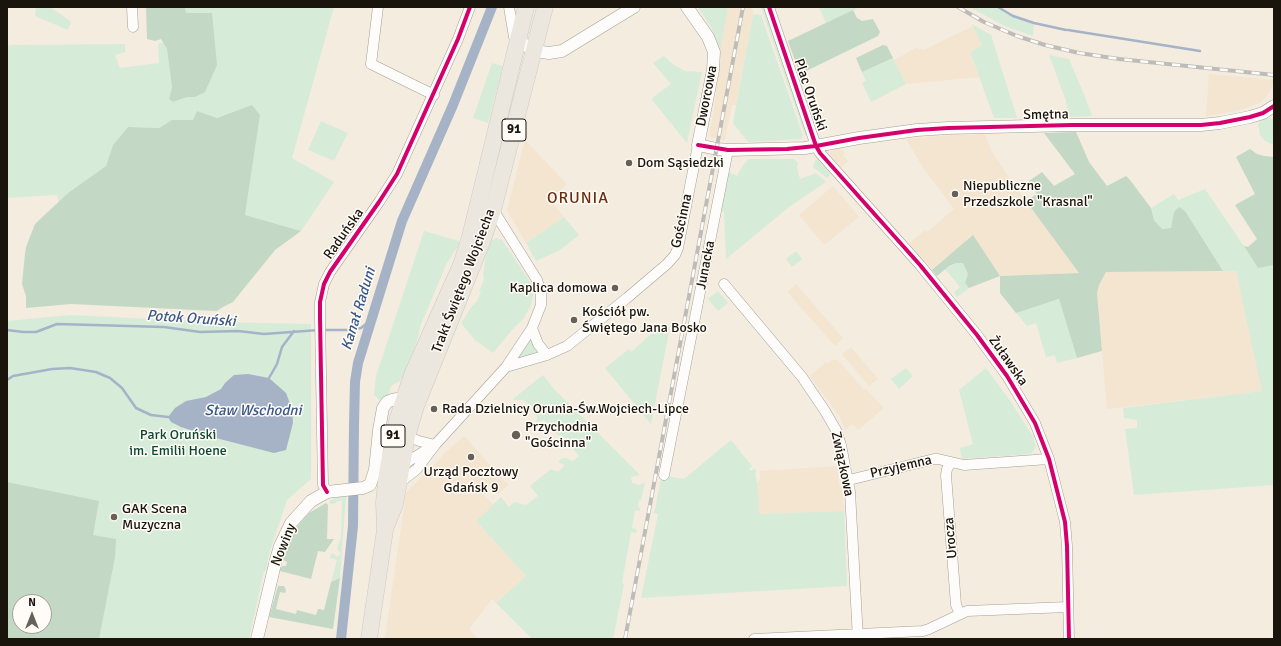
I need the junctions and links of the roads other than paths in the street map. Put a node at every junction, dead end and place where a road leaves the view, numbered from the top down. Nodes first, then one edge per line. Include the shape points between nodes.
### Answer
1 (132, 7) edge
2 (378, 7) edge
3 (470, 7) edge
4 (509, 7) edge
5 (526, 7) edge
6 (545, 7) edge
7 (634, 7) edge
8 (687, 7) edge
9 (769, 7) edge
10 (132, 27) dead end
11 (518, 40) junction
12 (534, 51) junction
13 (513, 63) junction
14 (434, 94) junction
15 (1274, 106) edge
16 (698, 145) junction
17 (816, 146) junction
18 (728, 150) junction
19 (481, 192) junction
20 (493, 210) junction
21 (504, 227) junction
22 (485, 234) junction
23 (724, 284) dead end
24 (532, 328) junction
25 (547, 355) junction
26 (506, 367) junction
27 (409, 403) junction
28 (407, 436) junction
29 (435, 445) junction
30 (1049, 459) junction
31 (950, 462) junction
32 (395, 474) junction
33 (664, 475) dead end
34 (849, 480) junction
35 (327, 492) junction
36 (1068, 607) junction
37 (960, 614) junction
38 (858, 636) edge
39 (257, 639) edge
40 (370, 639) edge
41 (754, 639) edge
42 (1069, 639) edge

1 - 10 street
2 - 14 street via 371,64
3 - 14 street, Raduńska
4 - 11 street via 514,37
5 - 11 main road, Trakt Świętego Wojciecha / 91
6 - 12 main road, Trakt Świętego Wojciecha / 91
7 - 12 street via 562,51
8 - 16 street, Dworcowa via 708,37 714,52 713,70
9 - 17 street, Plac Oruński
11 - 12 street
11 - 13 main road, Trakt Świętego Wojciecha / 91
12 - 13 street
12 - 20 main road, Trakt Świętego Wojciecha / 91
13 - 19 main road, Trakt Świętego Wojciecha / 91
14 - 35 street, Raduńska via 397,174 324,284 320,302 320,336 323,485
15 - 17 street, Smętna via 1250,117 1201,125 948,128 917,130
16 - 18 street, Plac Oruński
16 - 25 street, Gościnna via 675,255 578,338
17 - 18 street, Plac Oruński
17 - 30 street, Żuławska via 977,335 1007,376 1030,414
18 - 33 street, Junacka
19 - 20 street
19 - 27 main road, Trakt Świętego Wojciecha / 91 via 460,265 422,352
20 - 21 street
20 - 22 main road, Trakt Świętego Wojciecha / 91
21 - 22 street
21 - 24 street via 537,280 541,292 541,305
22 - 27 main road, Trakt Świętego Wojciecha / 91
23 - 34 street, Związkowa via 802,377 832,421 840,440
24 - 25 street via 538,344
24 - 26 street
25 - 26 street, Gościnna
26 - 29 street
27 - 28 main road, Trakt Świętego Wojciecha / 91
27 - 32 main road, Trakt Świętego Wojciecha / 91 via 392,442
27 - 35 street, Nowiny via 392,400 383,408 373,480 370,485
28 - 29 street
28 - 32 main road, Trakt Świętego Wojciecha / 91
29 - 32 street
29 - 32 street via 417,469
30 - 31 street, Przyjemna via 964,465
30 - 36 street, Żuławska via 1065,522
31 - 34 street, Przyjemna via 934,459
31 - 37 street, Urocza via 946,475 956,605
32 - 40 main road, Trakt Świętego Wojciecha / 91 via 395,504 385,530
34 - 38 street, Związkowa
35 - 39 street, Nowiny via 306,506 287,531 276,560
36 - 37 street via 971,611
36 - 42 street, Żuławska
37 - 38 street via 923,631
38 - 41 street

